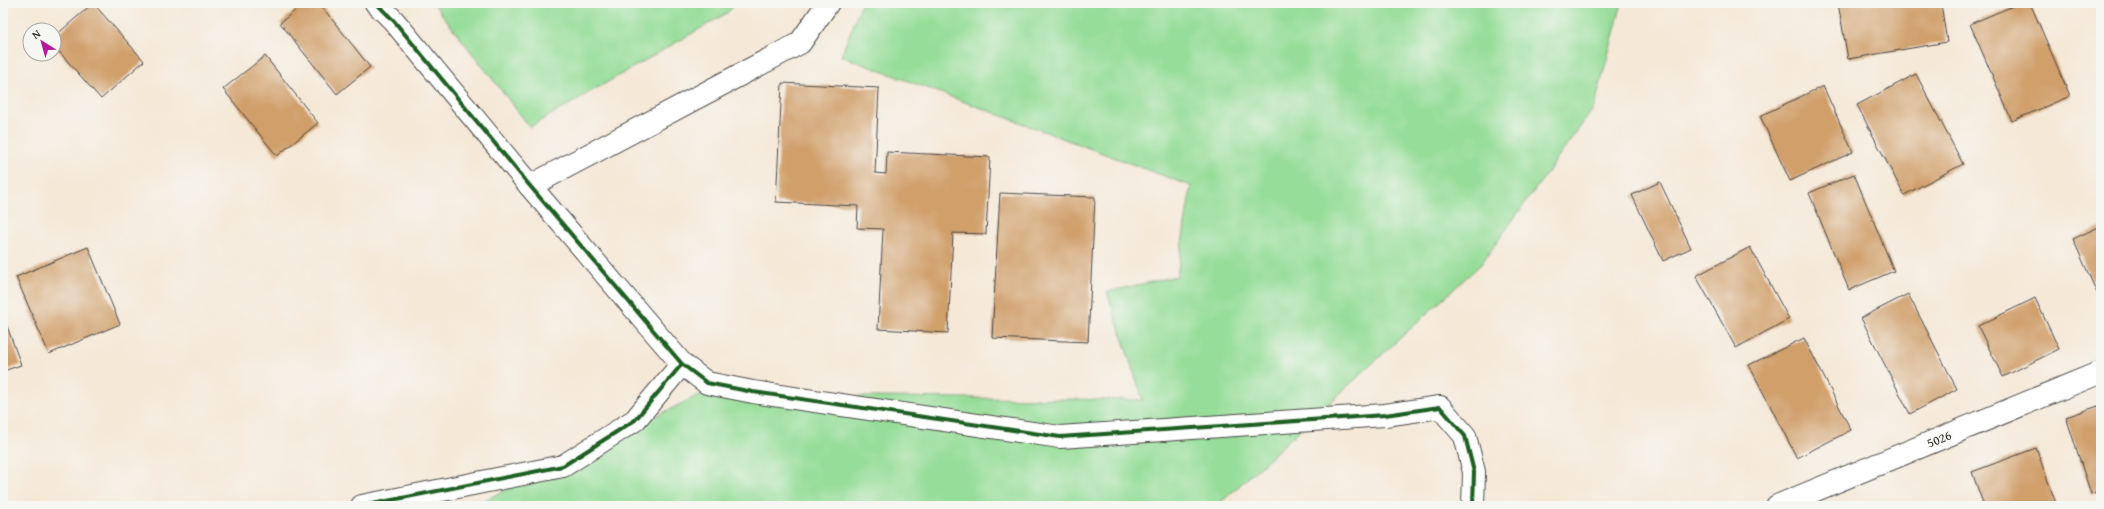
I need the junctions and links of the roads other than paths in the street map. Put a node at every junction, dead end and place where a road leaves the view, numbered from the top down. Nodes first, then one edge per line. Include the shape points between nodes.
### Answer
1 (376, 3) edge
2 (828, 3) edge
3 (530, 186) junction
4 (682, 364) junction
5 (2101, 372) edge
6 (362, 506) edge
7 (1473, 506) edge
8 (1777, 506) edge

1 - 3 street via 394,21
2 - 3 street via 800,43
3 - 4 street
4 - 6 street via 635,420 563,466
4 - 7 street via 707,384 1060,438 1385,415 1440,407 1466,436 1474,472
5 - 8 street, 5026

